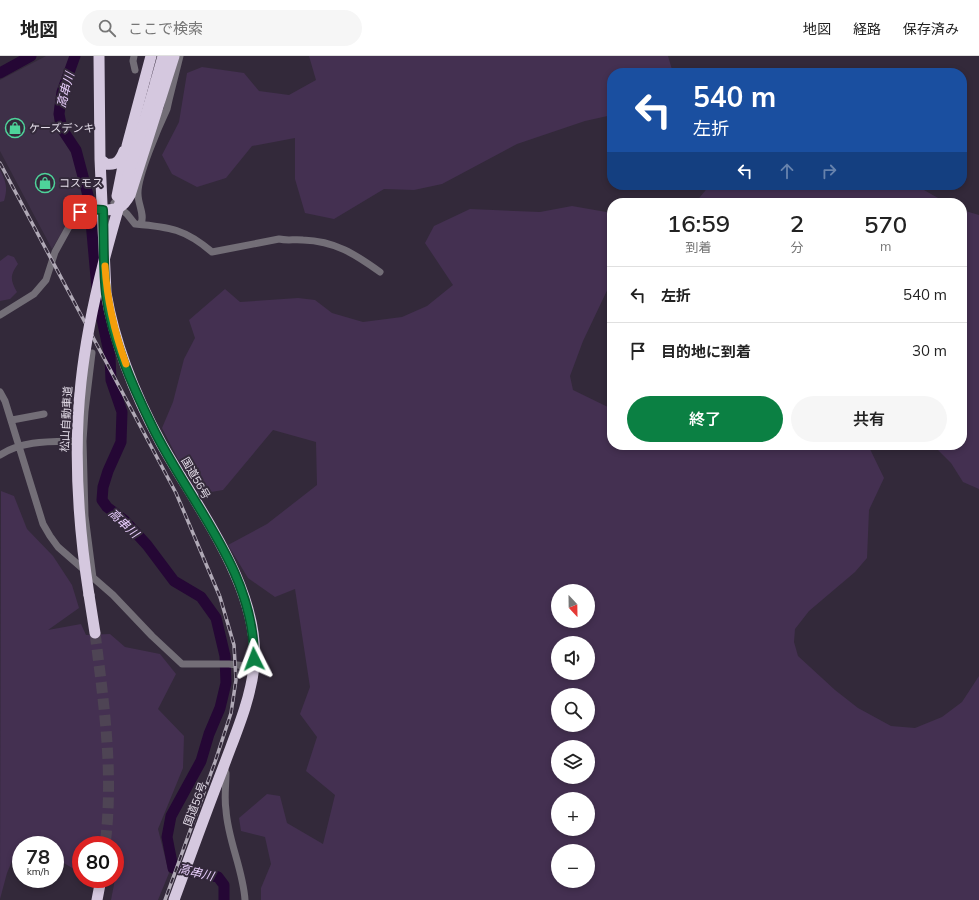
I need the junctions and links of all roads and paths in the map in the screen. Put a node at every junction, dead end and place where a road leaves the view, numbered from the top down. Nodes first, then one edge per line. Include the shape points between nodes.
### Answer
1 (99, 56) edge
2 (134, 56) edge
3 (151, 56) edge
4 (163, 56) edge
5 (174, 56) edge
6 (180, 56) edge
7 (135, 70) dead end
8 (126, 146) junction
9 (100, 159) junction
10 (118, 207) junction
11 (99, 210) junction
12 (141, 224) junction
13 (380, 272) dead end
14 (0, 315) edge
15 (92, 353) dead end
16 (0, 392) edge
17 (44, 414) dead end
18 (12, 420) junction
19 (83, 441) junction
20 (19, 446) junction
21 (0, 455) edge
22 (93, 578) junction
23 (95, 633) tunnel mouth
24 (254, 667) junction
25 (223, 766) junction
26 (99, 888) edge
27 (97, 900) edge
28 (174, 900) edge
29 (245, 900) edge

1 - 9 highway, 国道56号
2 - 7 street
3 - 8 highway
4 - 10 highway, bridge
5 - 10 highway via 130,195 125,205
6 - 12 street via 138,193
8 - 9 highway via 117,163 107,164
8 - 10 highway
9 - 11 highway, 国道56号
10 - 11 highway
10 - 12 street via 135,224
10 - 23 highway, 松山自動車道, bridge via 84,360 79,404 76,479 82,554
11 - 14 street via 88,209 76,214 52,259 46,280 34,294
11 - 24 highway, 国道56号 via 106,293 116,335 152,425 237,580 250,618
12 - 13 street via 176,229 197,239 212,252 278,239 339,246
15 - 19 street via 84,411
16 - 18 street
17 - 18 street
18 - 20 street
19 - 20 street via 30,443
19 - 22 street via 85,516
20 - 21 street
20 - 22 street via 50,536 58,547
22 - 24 street via 182,664
24 - 25 highway, 国道56号 via 247,703
25 - 28 highway, 国道56号
25 - 29 street via 226,773 226,810 234,853 242,876
26 - 27 highway

